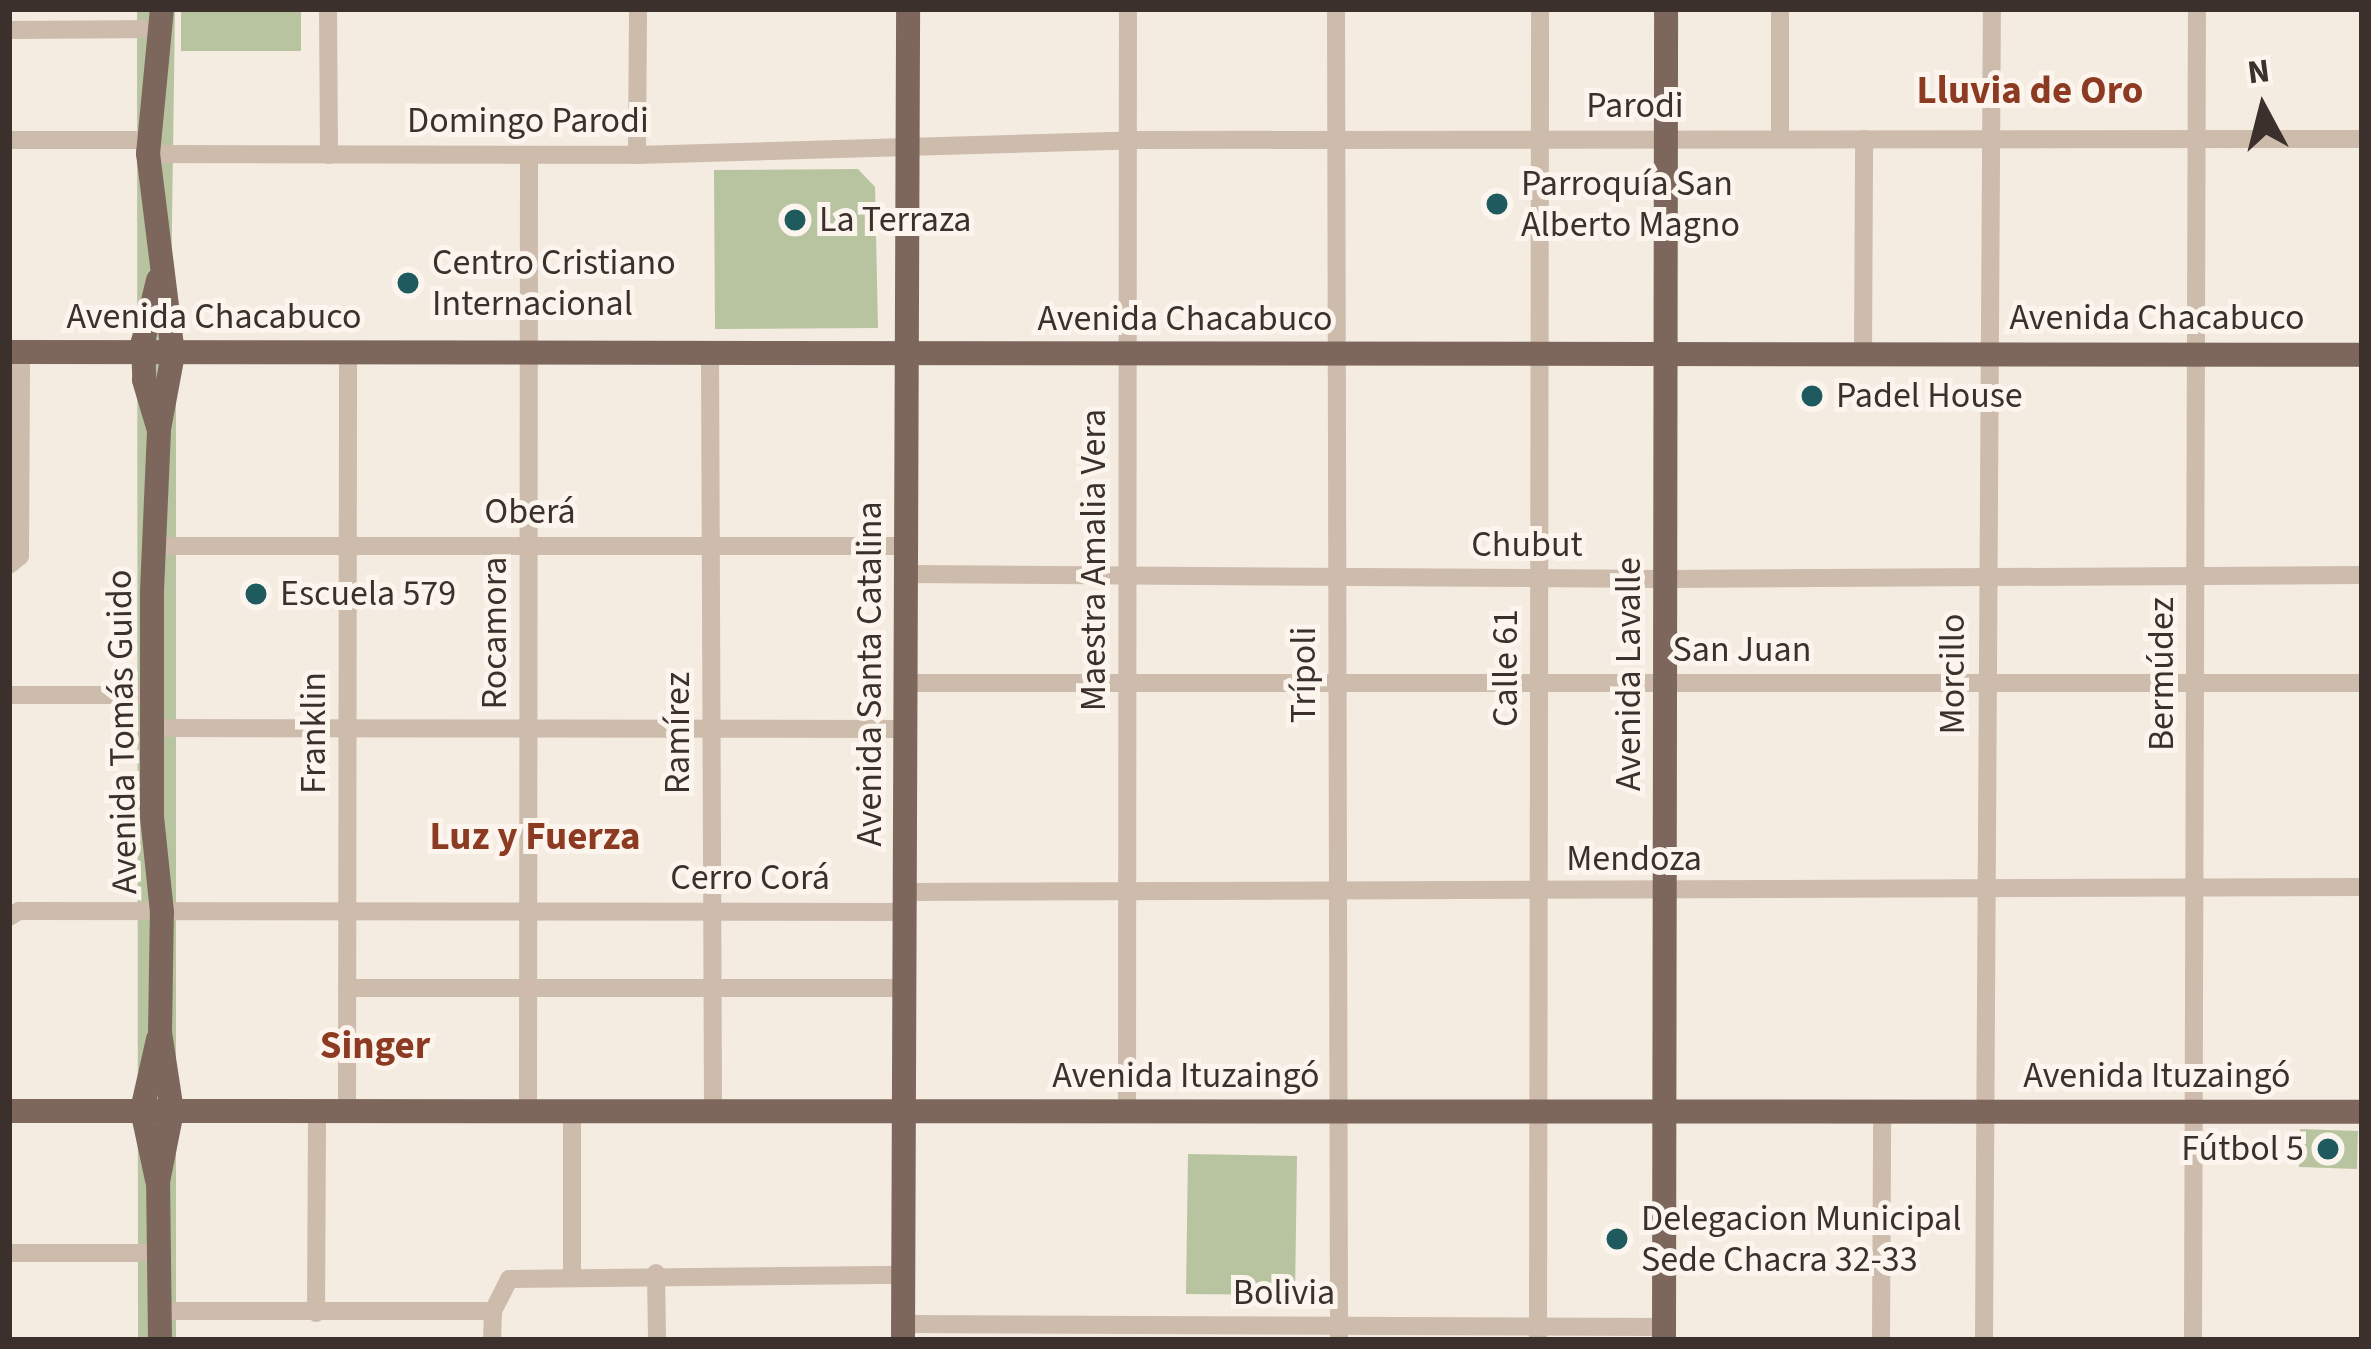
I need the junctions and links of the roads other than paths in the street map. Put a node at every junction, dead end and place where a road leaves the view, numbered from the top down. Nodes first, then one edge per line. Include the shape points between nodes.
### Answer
1 (328, 9) edge
2 (638, 9) edge
3 (908, 9) edge
4 (1128, 9) edge
5 (1336, 9) edge
6 (1540, 9) edge
7 (1666, 9) edge
8 (1780, 9) edge
9 (1993, 9) edge
10 (2197, 9) edge
11 (161, 19) edge
12 (9, 29) edge
13 (1540, 139) junction
14 (1780, 139) junction
15 (1864, 139) junction
16 (1992, 139) junction
17 (2196, 139) junction
18 (2362, 139) edge
19 (9, 140) edge
20 (1128, 140) junction
21 (1336, 140) junction
22 (1666, 140) junction
23 (148, 147) junction
24 (908, 149) junction
25 (329, 154) junction
26 (529, 154) junction
27 (637, 155) junction
28 (160, 273) junction
29 (15, 352) edge
30 (143, 352) junction
31 (173, 353) junction
32 (348, 353) junction
33 (529, 354) junction
34 (710, 354) junction
35 (1863, 354) junction
36 (1991, 354) junction
37 (2196, 354) junction
38 (907, 355) junction
39 (1128, 355) junction
40 (1336, 355) junction
41 (1540, 355) junction
42 (1666, 355) junction
43 (2362, 355) edge
44 (159, 429) junction
45 (15, 491) edge
46 (712, 544) junction
47 (154, 546) junction
48 (347, 546) junction
49 (528, 546) junction
50 (907, 546) junction
51 (9, 566) edge
52 (907, 574) junction
53 (2362, 575) edge
54 (1128, 576) junction
55 (1337, 577) junction
56 (2195, 578) junction
57 (1540, 579) junction
58 (1665, 579) junction
59 (1986, 579) junction
60 (907, 682) junction
61 (2194, 682) junction
62 (1127, 683) junction
63 (1337, 683) junction
64 (1539, 683) junction
65 (1665, 683) junction
66 (1986, 683) junction
67 (2362, 683) edge
68 (9, 695) edge
69 (155, 695) junction
70 (156, 728) junction
71 (347, 728) junction
72 (528, 728) junction
73 (711, 728) junction
74 (906, 729) junction
75 (2362, 887) edge
76 (2194, 888) junction
77 (1985, 890) junction
78 (1127, 892) junction
79 (1338, 892) junction
80 (1539, 892) junction
81 (1665, 892) junction
82 (906, 902) junction
83 (711, 911) junction
84 (162, 912) junction
85 (347, 912) junction
86 (528, 912) junction
87 (9, 917) edge
88 (713, 987) junction
89 (347, 988) junction
90 (528, 988) junction
91 (906, 988) junction
92 (160, 1033) junction
93 (142, 1110) junction
94 (9, 1111) edge
95 (172, 1111) junction
96 (317, 1112) junction
97 (347, 1112) junction
98 (528, 1112) junction
99 (572, 1112) junction
100 (713, 1112) junction
101 (906, 1112) junction
102 (1126, 1112) junction
103 (1339, 1112) junction
104 (1539, 1112) junction
105 (1665, 1112) junction
106 (1985, 1112) junction
107 (2193, 1112) junction
108 (2362, 1112) edge
109 (1882, 1113) junction
110 (158, 1182) junction
111 (9, 1253) edge
112 (156, 1253) junction
113 (656, 1274) junction
114 (572, 1275) junction
115 (906, 1275) junction
116 (160, 1311) junction
117 (493, 1311) junction
118 (316, 1313) junction
119 (903, 1332) edge
120 (1123, 1333) edge
121 (1339, 1334) edge
122 (1538, 1334) edge
123 (1664, 1334) edge
124 (160, 1340) edge
125 (492, 1340) edge
126 (657, 1340) edge
127 (1881, 1340) edge
128 (1984, 1340) edge
129 (2192, 1340) edge

1 - 25 street
2 - 27 street
3 - 24 main road, Avenida Santa Catalina
4 - 20 street, Maestra Amalia Vera
5 - 21 street, Trípoli
6 - 13 street, Calle 61
7 - 22 main road, Avenida Lavalle
8 - 14 street
9 - 16 street, Morcillo
10 - 17 street, Bermúdez
11 - 12 street
11 - 23 main road, Avenida Tomás Guido
13 - 21 street, Parodi
13 - 22 street, Parodi
13 - 41 street, Calle 61
14 - 15 street, Parodi
14 - 22 street, Parodi
15 - 16 street, Parodi
15 - 35 street
16 - 17 street, Parodi
16 - 36 street, Morcillo
17 - 18 street, Parodi
17 - 37 street, Bermúdez
19 - 23 street
20 - 21 street, Parodi
20 - 24 street, Parodi
20 - 39 street, Maestra Amalia Vera
21 - 40 street, Trípoli
22 - 42 main road, Avenida Lavalle
23 - 25 street, Domingo Parodi
23 - 28 main road, Avenida Tomás Guido
24 - 27 street, Domingo Parodi
24 - 38 main road, Avenida Santa Catalina
25 - 26 street, Domingo Parodi
26 - 27 street, Domingo Parodi
26 - 33 street, Rocamora
28 - 30 main road, Avenida Tomás Guido
28 - 31 main road, Avenida Tomás Guido
29 - 30 main road, Avenida Chacabuco
29 - 45 street
30 - 31 main road, Avenida Chacabuco
30 - 44 main road, Avenida Tomás Guido
31 - 32 main road, Avenida Chacabuco
31 - 44 main road, Avenida Tomás Guido
32 - 33 main road, Avenida Chacabuco
32 - 48 street, Franklin
33 - 34 main road, Avenida Chacabuco
33 - 49 street, Rocamora
34 - 38 main road, Avenida Chacabuco
34 - 46 street, Ramírez
35 - 36 main road, Avenida Chacabuco
35 - 42 main road, Avenida Chacabuco
36 - 37 main road, Avenida Chacabuco
36 - 59 street, Morcillo
37 - 43 main road, Avenida Chacabuco
37 - 56 street, Bermúdez
38 - 39 main road, Avenida Chacabuco
38 - 50 main road, Avenida Santa Catalina
39 - 40 main road, Avenida Chacabuco
39 - 54 street, Maestra Amalia Vera
40 - 41 main road, Avenida Chacabuco
40 - 55 street, Trípoli
41 - 42 main road, Avenida Chacabuco
41 - 57 street, Calle 61
42 - 58 main road, Avenida Lavalle
44 - 47 main road, Avenida Tomás Guido
45 - 51 street via 20,556
46 - 49 street, Oberá
46 - 50 street, Oberá
46 - 73 street, Ramírez
47 - 48 street, Oberá
47 - 69 main road, Avenida Tomás Guido
48 - 49 street, Oberá
48 - 71 street, Franklin
49 - 72 street, Rocamora
50 - 52 main road, Avenida Santa Catalina
52 - 54 street, Chubut
52 - 60 main road, Avenida Santa Catalina
53 - 56 street, Chubut
54 - 55 street, Chubut
54 - 62 street, Maestra Amalia Vera
55 - 57 street, Chubut
55 - 63 street, Trípoli
56 - 59 street, Chubut
56 - 61 street, Bermúdez
57 - 58 street, Chubut
57 - 64 street, Calle 61
58 - 59 street, Chubut
58 - 65 main road, Avenida Lavalle
59 - 66 street, Morcillo
60 - 62 street, San Juan
60 - 74 main road, Avenida Santa Catalina
61 - 66 street, San Juan
61 - 67 street, San Juan
61 - 76 street, Bermúdez
62 - 63 street, San Juan
62 - 78 street, Maestra Amalia Vera
63 - 64 street, San Juan
63 - 79 street, Trípoli
64 - 65 street, San Juan
64 - 80 street, Calle 61
65 - 66 street, San Juan
65 - 81 main road, Avenida Lavalle
66 - 77 street, Morcillo
68 - 69 street
69 - 70 main road, Avenida Tomás Guido
70 - 71 street
70 - 84 main road, Avenida Tomás Guido via 152,817
71 - 72 street
71 - 85 street, Franklin
72 - 73 street
72 - 86 street, Rocamora
73 - 74 street
73 - 83 street, Ramírez
74 - 82 main road, Avenida Santa Catalina
75 - 76 street, Mendoza
76 - 77 street, Mendoza
76 - 107 street, Bermúdez
77 - 81 street, Mendoza
77 - 106 street, Morcillo
78 - 79 street, Mendoza
78 - 82 street, Mendoza
78 - 102 street, Maestra Amalia Vera
79 - 80 street, Mendoza
79 - 103 street, Trípoli
80 - 81 street, Mendoza
80 - 104 street, Calle 61
81 - 105 main road, Avenida Lavalle
82 - 83 street, Cerro Corá
82 - 91 main road, Avenida Santa Catalina
83 - 86 street, Cerro Corá
83 - 88 street, Ramírez
84 - 85 street, Cerro Corá
84 - 87 street, Cerro Corá via 19,910
84 - 92 main road, Avenida Tomás Guido
85 - 86 street, Cerro Corá
85 - 89 street, Franklin
86 - 90 street, Rocamora
88 - 90 street
88 - 91 street
88 - 100 street, Ramírez
89 - 90 street
89 - 97 street, Franklin
90 - 98 street, Rocamora
91 - 101 main road, Avenida Santa Catalina
92 - 93 main road, Avenida Tomás Guido
92 - 95 main road, Avenida Tomás Guido
93 - 94 main road, Avenida Ituzaingó
93 - 95 main road, Avenida Ituzaingó
93 - 110 main road, Avenida Tomás Guido
95 - 96 main road, Avenida Ituzaingó
95 - 110 main road, Avenida Tomás Guido
96 - 97 main road, Avenida Ituzaingó
96 - 118 street
97 - 98 main road, Avenida Ituzaingó
98 - 99 main road, Avenida Ituzaingó
99 - 100 main road, Avenida Ituzaingó
99 - 114 street
100 - 101 main road, Avenida Ituzaingó
101 - 102 main road, Avenida Ituzaingó
101 - 115 main road, Avenida Santa Catalina
102 - 103 main road, Avenida Ituzaingó
103 - 104 main road, Avenida Ituzaingó
103 - 121 street, Trípoli
104 - 105 main road, Avenida Ituzaingó
104 - 122 street, Calle 61
105 - 109 main road, Avenida Ituzaingó
105 - 123 main road, Avenida Lavalle
106 - 107 main road, Avenida Ituzaingó
106 - 109 main road, Avenida Ituzaingó
106 - 128 street, Morcillo
107 - 108 main road, Avenida Ituzaingó
107 - 129 street, Bermúdez
109 - 127 street
110 - 112 main road, Avenida Tomás Guido
111 - 112 street
112 - 116 main road, Avenida Tomás Guido
113 - 114 street
113 - 115 street
113 - 126 street
114 - 117 street via 509,1279
115 - 119 main road, Avenida Santa Catalina
116 - 118 street
116 - 124 main road, Avenida Tomás Guido
117 - 118 street
117 - 125 street
119 - 120 street, Bolivia
120 - 121 street, Bolivia
121 - 122 street, Bolivia
122 - 123 street, Bolivia

